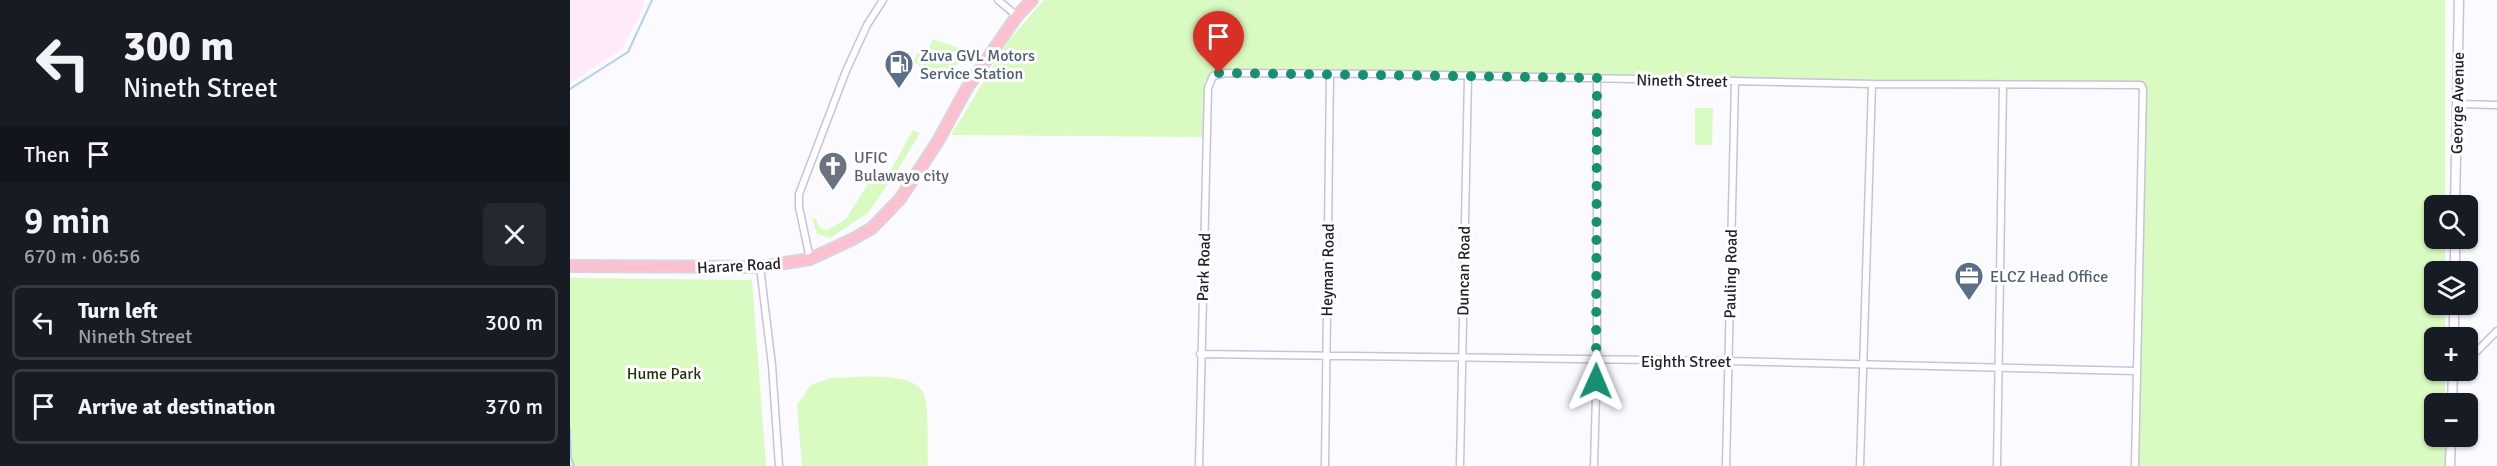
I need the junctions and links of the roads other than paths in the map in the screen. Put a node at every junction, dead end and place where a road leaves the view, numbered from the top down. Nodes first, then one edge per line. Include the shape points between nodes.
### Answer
1 (883, 0) edge
2 (999, 0) edge
3 (1032, 0) edge
4 (2459, 0) edge
5 (1017, 16) junction
6 (1219, 73) joint
7 (1330, 74) junction
8 (1468, 76) junction
9 (1597, 78) junction
10 (1735, 81) junction
11 (1872, 84) junction
12 (2003, 86) junction
13 (2457, 104) junction
14 (2497, 105) edge
15 (2456, 195) edge
16 (810, 259) junction
17 (570, 266) edge
18 (760, 267) junction
19 (2497, 331) edge
20 (2478, 350) edge
21 (1200, 354) junction
22 (1325, 356) junction
23 (1461, 357) junction
24 (1597, 360) junction
25 (1728, 361) junction
26 (1862, 365) junction
27 (2000, 368) junction
28 (2135, 371) junction
29 (2451, 447) edge
30 (779, 466) edge
31 (1198, 466) edge
32 (1325, 466) edge
33 (1460, 466) edge
34 (1594, 466) edge
35 (1726, 466) edge
36 (1860, 466) edge
37 (1997, 466) edge
38 (2135, 466) edge
39 (2450, 466) edge

1 - 16 street via 846,71 799,194
2 - 5 street
3 - 5 highway, Harare Road
4 - 13 main road, George Avenue
5 - 16 highway, Harare Road via 967,88 895,206 872,228
6 - 7 street, Nineth Street
6 - 21 street, Park Road via 1211,78 1208,88
7 - 8 street, Nineth Street
7 - 22 street, Heyman Road
8 - 9 street, Nineth Street
8 - 23 street, Duncan Road
9 - 10 street, Nineth Street
9 - 24 street
10 - 11 street, Nineth Street
10 - 25 street, Pauling Road
11 - 12 street, Nineth Street
11 - 26 street
12 - 27 street
12 - 28 street, Nineth Street via 2142,85
13 - 14 street
13 - 15 main road, George Avenue
16 - 18 highway, Harare Road
17 - 18 highway, Harare Road
18 - 30 street
19 - 20 street
21 - 22 street, Eighth Street
21 - 31 street, Park Road
22 - 23 street, Eighth Street
22 - 32 street, Heyman Road
23 - 24 street, Eighth Street
23 - 33 street, Duncan Road
24 - 25 street, Eighth Street
24 - 34 street
25 - 26 street, Eighth Street
25 - 35 street, Pauling Road
26 - 27 street, Eighth Street
26 - 36 street
27 - 28 street, Eighth Street
27 - 37 street
28 - 38 street
29 - 39 main road

